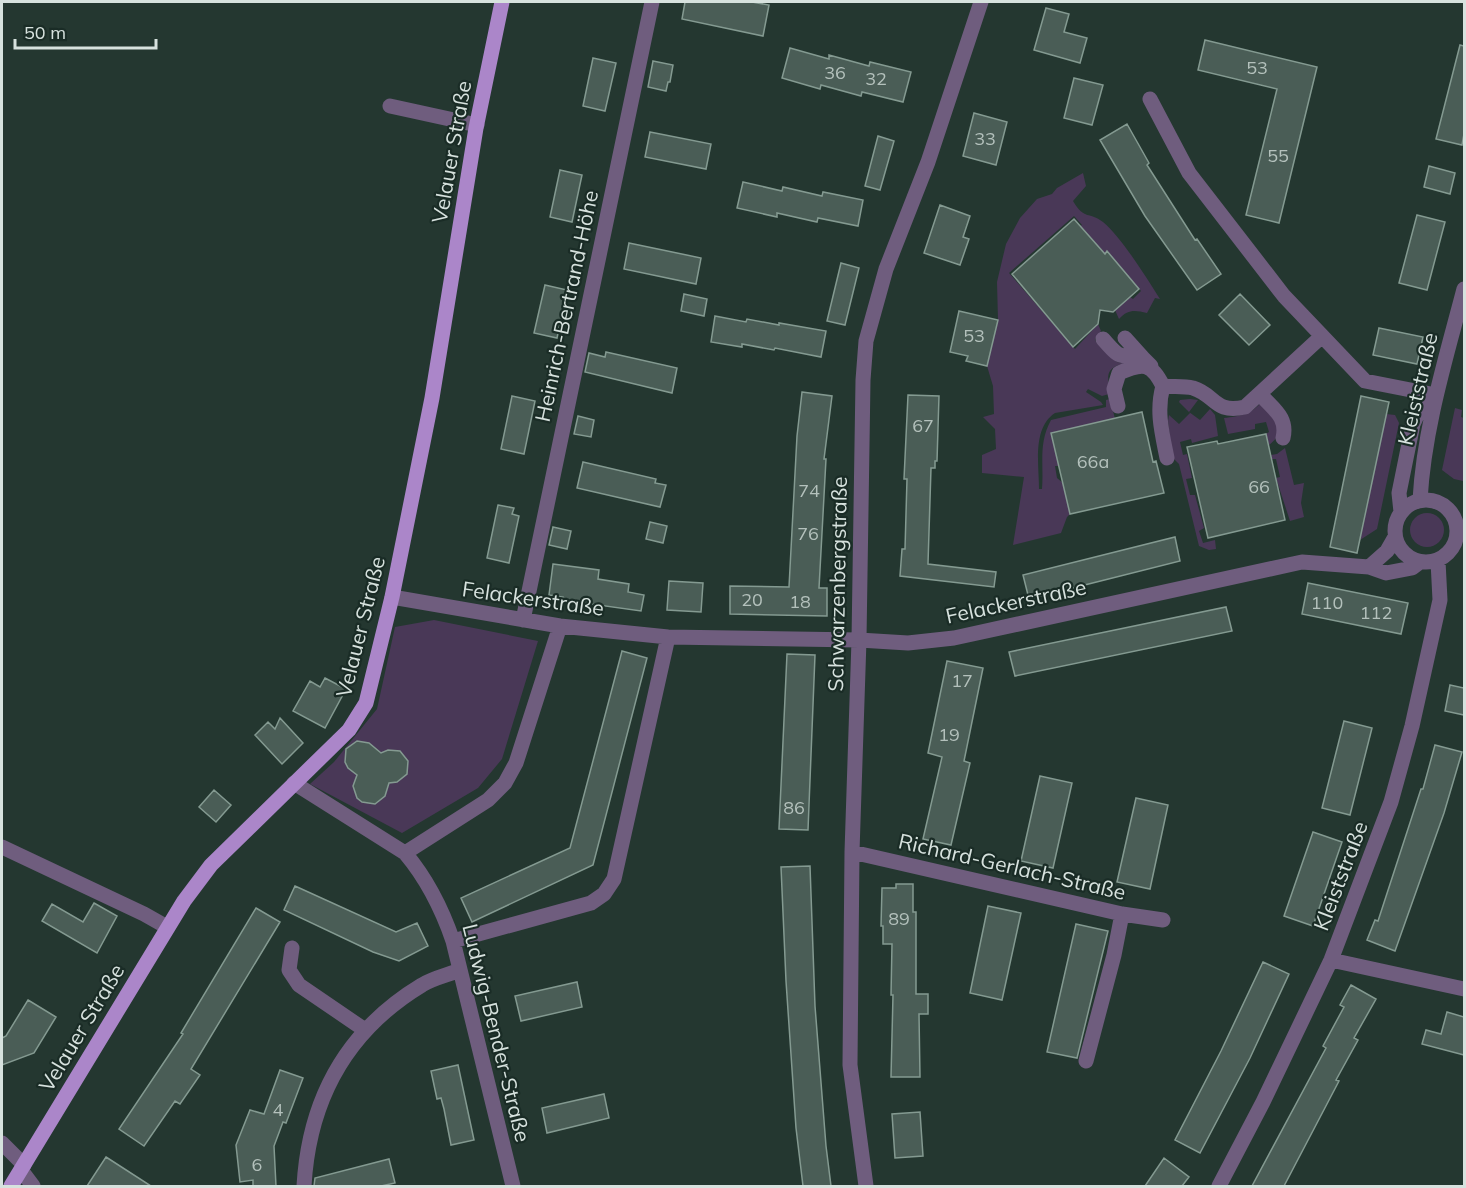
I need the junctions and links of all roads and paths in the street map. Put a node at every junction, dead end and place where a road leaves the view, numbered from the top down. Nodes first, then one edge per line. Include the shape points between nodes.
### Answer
1 (502, 2) edge
2 (652, 2) edge
3 (981, 2) edge
4 (1150, 99) dead end
5 (390, 106) dead end
6 (477, 125) junction
7 (1464, 289) edge
8 (1322, 336) junction
9 (1125, 338) dead end
10 (1103, 339) dead end
11 (1143, 358) junction
12 (1155, 370) junction
13 (1163, 386) junction
14 (1260, 394) junction
15 (1436, 395) junction
16 (1118, 406) dead end
17 (1283, 438) dead end
18 (1167, 458) dead end
19 (1420, 500) junction
20 (1401, 512) junction
21 (1460, 516) edge
22 (1395, 537) junction
23 (1438, 561) junction
24 (1420, 562) junction
25 (1369, 567) junction
26 (392, 597) junction
27 (523, 620) junction
28 (560, 626) junction
29 (668, 637) junction
30 (859, 640) junction
31 (294, 783) junction
32 (2, 847) edge
33 (405, 852) junction
34 (852, 852) junction
35 (1122, 914) junction
36 (1163, 920) dead end
37 (167, 927) junction
38 (453, 941) junction
39 (292, 948) dead end
40 (1331, 960) junction
41 (460, 970) junction
42 (1464, 989) edge
43 (365, 1030) junction
44 (1086, 1061) dead end
45 (2, 1143) edge
46 (24, 1164) junction
47 (11, 1186) edge
48 (33, 1186) edge
49 (304, 1186) edge
50 (513, 1186) edge
51 (866, 1186) edge
52 (1219, 1186) edge

1 - 6 main road, Velauer Straße
2 - 27 street, Heinrich-Bertrand-Höhe
3 - 30 street, Schwarzenbergstraße via 928,162 886,269 866,341
4 - 8 street via 1189,174 1284,296
5 - 6 street
6 - 26 main road, Velauer Straße via 432,398
7 - 15 street, Kleiststraße
8 - 14 street
8 - 15 street via 1365,381
9 - 11 street
10 - 11 street via 1121,357
11 - 12 street
12 - 13 street
12 - 16 street via 1131,368 1119,373 1114,389
13 - 14 street via 1192,388 1221,407 1233,410 1245,407
13 - 18 street via 1160,426
14 - 17 street via 1284,422
15 - 19 street, Kleiststraße
15 - 20 street via 1420,409 1413,424 1399,493
19 - 20 street
19 - 21 street via 1442,502
20 - 22 street
21 - 23 street via 1456,542
22 - 24 street via 1401,549
22 - 25 street via 1387,551
23 - 24 street
23 - 40 street, Kleiststraße via 1440,600 1409,736 1391,802
24 - 25 street, Felackerstraße via 1412,568 1386,573
25 - 30 street, Felackerstraße via 1302,562 954,638 908,643
26 - 27 street, Felackerstraße
26 - 31 main road, Velauer Straße via 363,711 349,730
27 - 28 street, Felackerstraße
28 - 29 street, Felackerstraße
28 - 33 street via 516,763 505,783 488,800
29 - 30 street, Felackerstraße
29 - 38 street via 614,879 604,894 591,903
30 - 34 street, Schwarzenbergstraße
31 - 33 street, Ludwig-Bender-Straße
31 - 37 main road, Velauer Straße via 211,865
32 - 37 street
33 - 38 street, Ludwig-Bender-Straße via 443,913
34 - 35 street, Richard-Gerlach-Straße
34 - 51 street, Schwarzenbergstraße via 850,1065
35 - 36 street, Richard-Gerlach-Straße
35 - 44 street
37 - 46 main road, Velauer Straße
38 - 41 street, Ludwig-Bender-Straße
39 - 43 street via 289,970 299,986
40 - 42 street
40 - 52 street, Kleiststraße
41 - 43 street via 423,984
41 - 50 street, Ludwig-Bender-Straße
43 - 49 street via 328,1084 308,1144
45 - 46 street
46 - 47 main road, Velauer Straße
46 - 48 street

